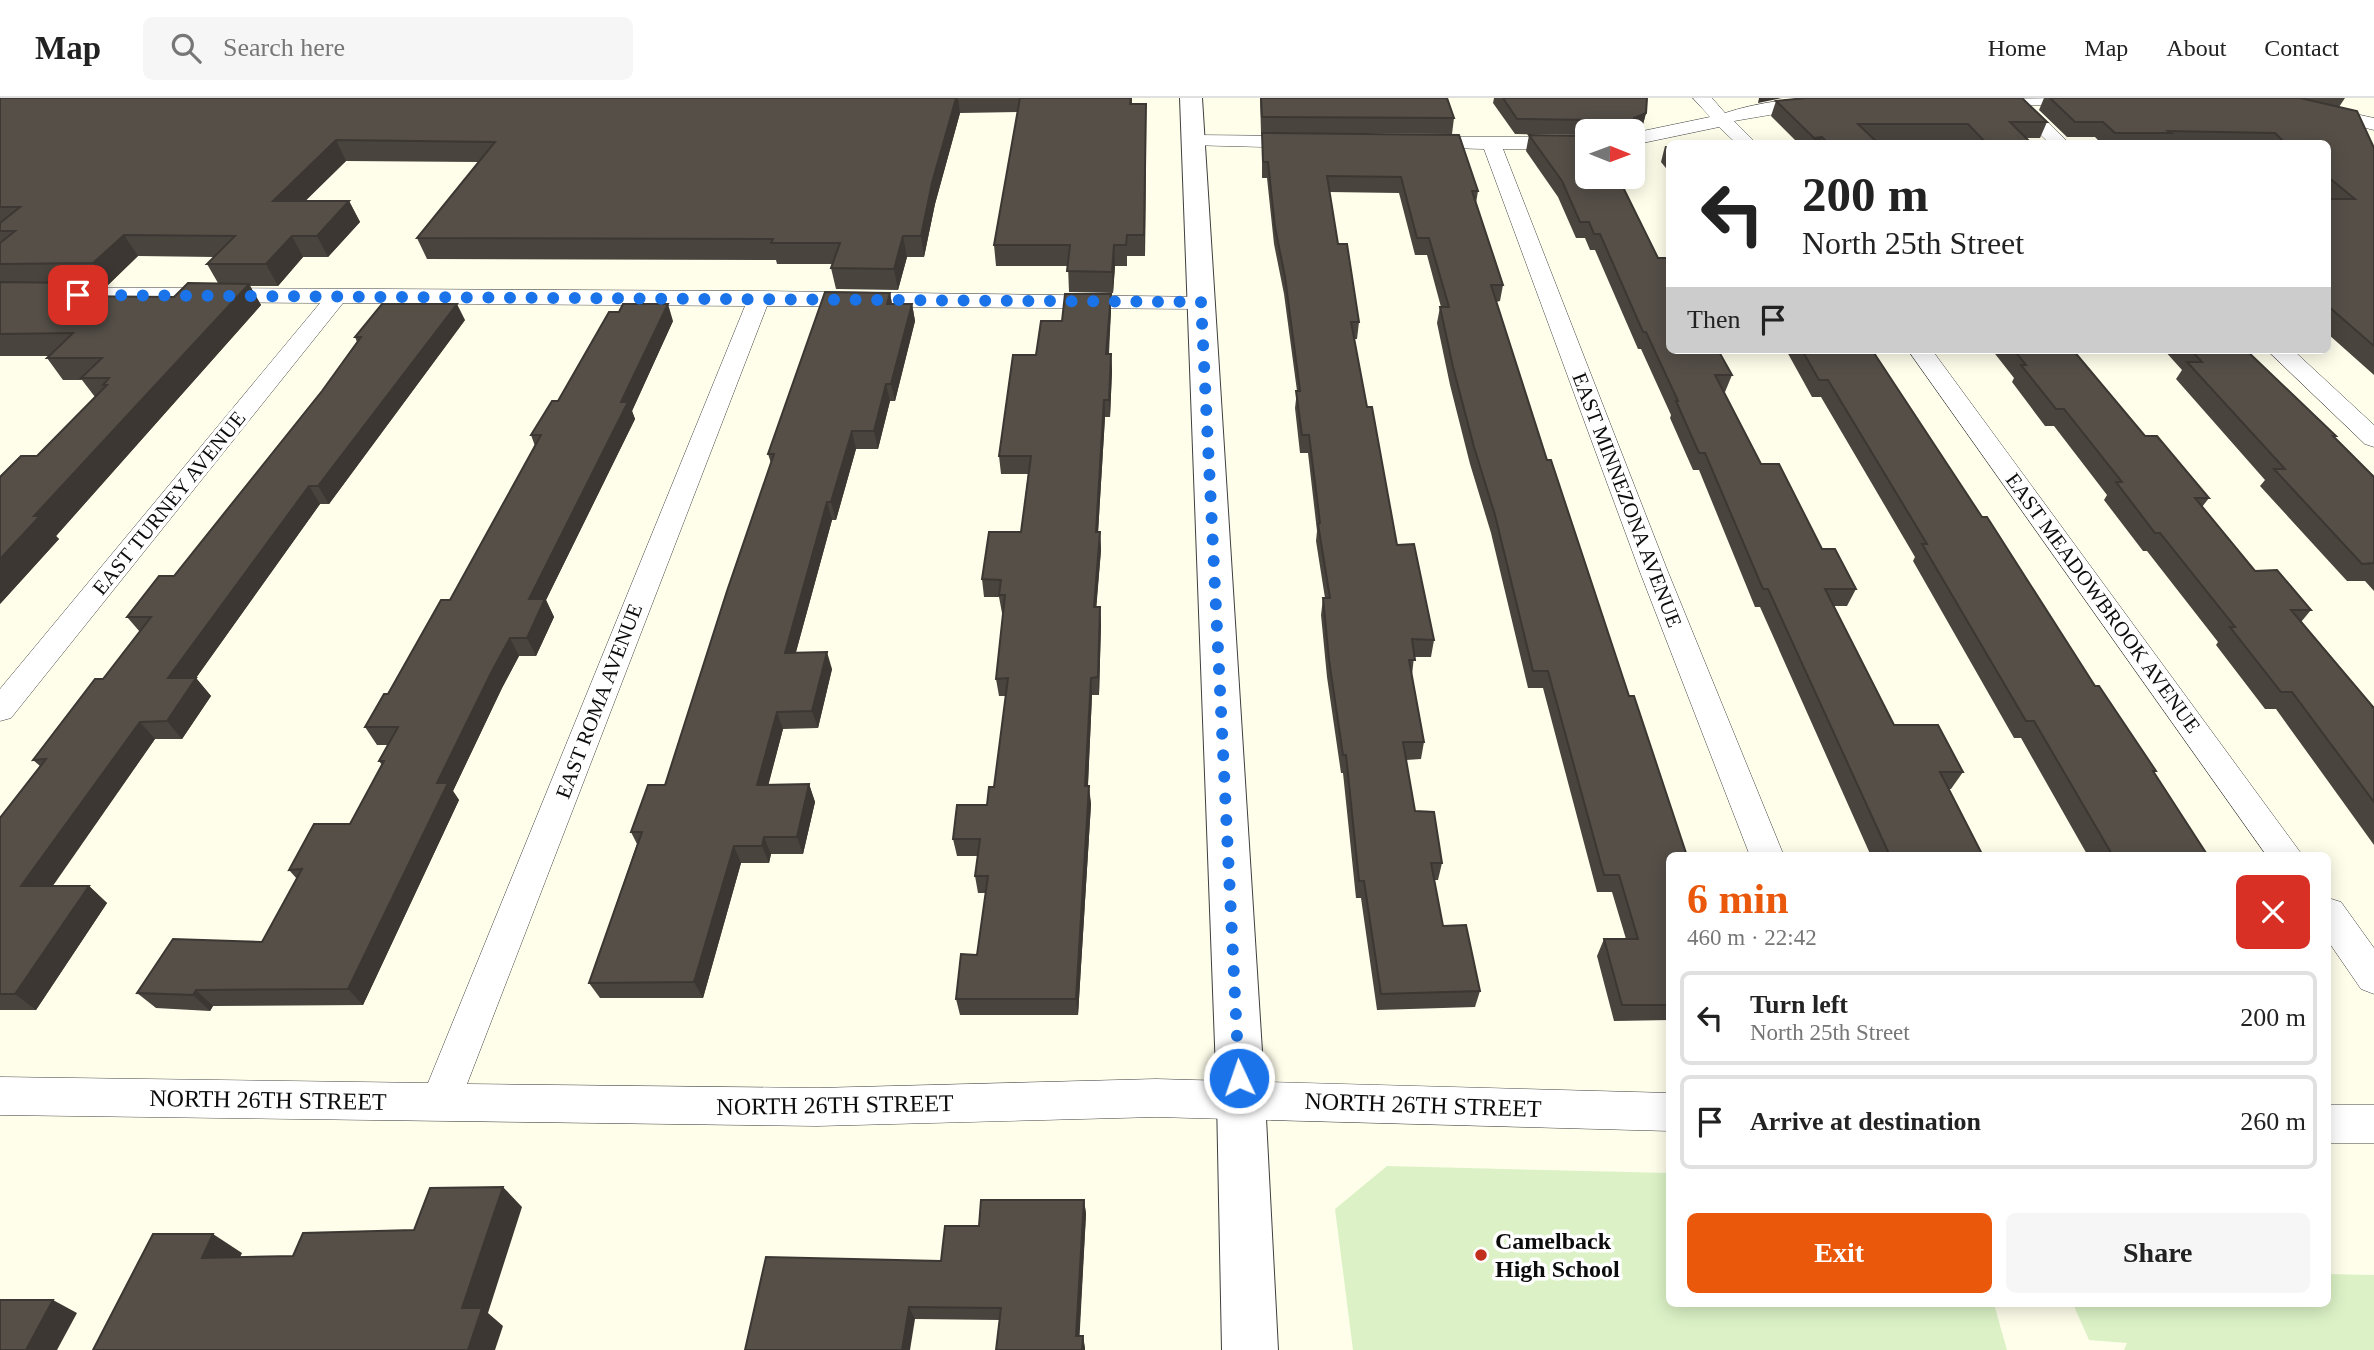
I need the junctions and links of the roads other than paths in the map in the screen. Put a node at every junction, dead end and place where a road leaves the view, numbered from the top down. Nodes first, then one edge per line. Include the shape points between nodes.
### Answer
1 (1191, 98) edge
2 (1702, 98) edge
3 (1962, 99) edge
4 (1836, 100) edge
5 (2015, 100) edge
6 (2108, 101) edge
7 (2301, 108) edge
8 (1721, 119) junction
9 (2374, 124) edge
10 (1645, 137) edge
11 (1744, 140) edge
12 (2056, 140) edge
13 (1194, 141) junction
14 (1325, 142) edge
15 (1394, 142) edge
16 (1491, 143) junction
17 (1575, 143) edge
18 (0, 294) edge
19 (337, 296) junction
20 (759, 298) junction
21 (1201, 302) junction
22 (1923, 354) edge
23 (2283, 354) edge
24 (2374, 439) edge
25 (0, 710) edge
26 (1765, 852) edge
27 (2284, 852) edge
28 (2331, 917) edge
29 (2374, 978) edge
30 (0, 1096) edge
31 (1241, 1099) junction
32 (439, 1103) junction
33 (1666, 1112) edge
34 (2331, 1124) edge
35 (2374, 1124) edge
36 (1250, 1350) edge

1 - 13 street
2 - 8 street
3 - 5 street
4 - 8 street
5 - 6 street
5 - 12 street
7 - 9 street
8 - 10 street
8 - 11 street
13 - 14 street
13 - 21 street
15 - 16 street
16 - 17 street
16 - 26 street, EAST MINNEZONA AVENUE
18 - 19 street
19 - 20 street
19 - 25 street, EAST TURNEY AVENUE
20 - 21 street
20 - 32 street, EAST ROMA AVENUE
21 - 31 street
22 - 27 street, EAST MEADOWBROOK AVENUE
23 - 24 street
28 - 29 street
30 - 32 street, NORTH 26TH STREET
31 - 32 street, NORTH 26TH STREET via 817,1107
31 - 33 street, NORTH 26TH STREET
31 - 36 street
34 - 35 street

